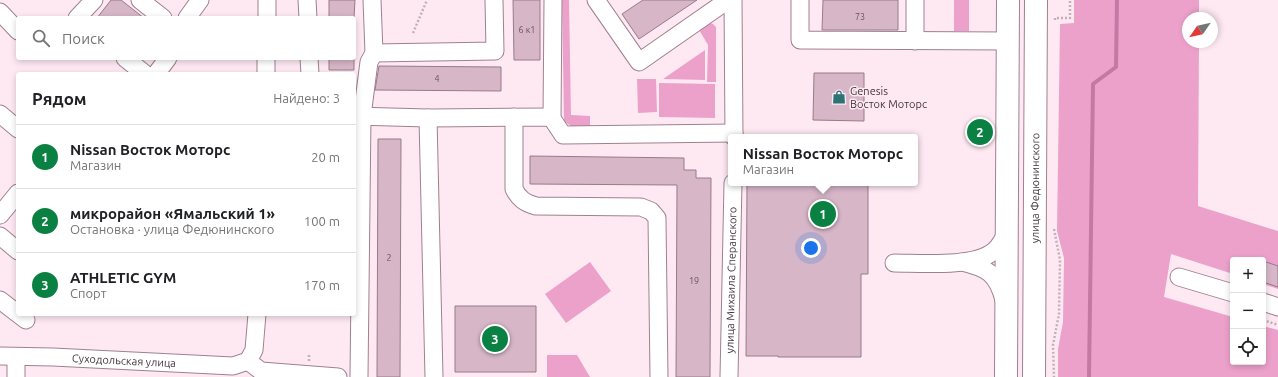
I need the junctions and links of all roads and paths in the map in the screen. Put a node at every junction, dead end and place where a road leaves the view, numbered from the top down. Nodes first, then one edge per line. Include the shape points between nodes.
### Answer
1 (10, 0) edge
2 (94, 0) edge
3 (140, 0) edge
4 (200, 0) edge
5 (267, 0) edge
6 (307, 0) edge
7 (372, 0) edge
8 (427, 0) edge
9 (494, 0) edge
10 (553, 0) edge
11 (728, 0) edge
12 (733, 0) edge
13 (800, 0) edge
14 (915, 0) edge
15 (1008, 0) edge
16 (1036, 0) edge
17 (1070, 0) edge
18 (598, 1) edge
19 (0, 12) edge
20 (79, 16) edge
21 (160, 16) edge
22 (188, 16) edge
23 (267, 16) edge
24 (308, 16) edge
25 (1054, 26) dead end
26 (16, 29) edge
27 (414, 34) dead end
28 (915, 41) junction
29 (1008, 41) junction
30 (374, 53) junction
31 (127, 60) edge
32 (166, 60) edge
33 (266, 60) edge
34 (309, 60) edge
35 (142, 72) edge
36 (158, 72) edge
37 (266, 72) edge
38 (310, 72) edge
39 (0, 114) edge
40 (358, 116) edge
41 (428, 118) junction
42 (514, 118) junction
43 (552, 119) junction
44 (16, 127) edge
45 (734, 134) edge
46 (728, 135) edge
47 (733, 186) edge
48 (16, 195) edge
49 (0, 215) edge
50 (1054, 224) dead end
51 (1007, 231) junction
52 (0, 236) edge
53 (16, 248) edge
54 (962, 262) junction
55 (894, 263) dead end
56 (1179, 277) dead end
57 (1230, 292) edge
58 (0, 300) edge
59 (1266, 303) edge
60 (1278, 307) edge
61 (1006, 308) junction
62 (16, 312) edge
63 (21, 316) edge
64 (257, 316) edge
65 (26, 320) dead end
66 (1266, 321) edge
67 (1278, 325) edge
68 (8, 356) edge
69 (248, 361) junction
70 (16, 377) edge
71 (338, 377) edge
72 (359, 377) edge
73 (434, 377) edge
74 (658, 377) edge
75 (729, 377) edge
76 (1006, 377) edge
77 (1034, 377) edge
78 (1054, 377) edge

1 - 19 street
2 - 20 street
3 - 21 street
4 - 22 street
5 - 23 street
6 - 24 street
7 - 30 street
8 - 27 path
9 - 30 street via 495,51
10 - 43 street
11 - 18 street via 640,62
12 - 45 street
13 - 28 street via 800,40
14 - 28 street
15 - 29 highway
16 - 77 highway, улица Федюнинского
17 - 25 path via 1070,18 1054,18
19 - 26 street
28 - 29 street
29 - 51 highway
30 - 40 street via 369,62
31 - 35 street
32 - 36 street
33 - 37 street
34 - 38 street
39 - 44 street
40 - 41 street
40 - 72 street
41 - 42 street
41 - 73 street
42 - 43 street
42 - 74 street via 514,189 518,197 526,203 536,206 641,207 651,211 657,218
43 - 46 street via 563,135
47 - 75 street, улица Михаила Сперанского
48 - 49 street
50 - 78 path via 1060,260 1059,314 1053,345
51 - 54 street via 993,252 975,260
51 - 61 highway
52 - 53 street
54 - 55 street
54 - 61 street via 992,273 998,282
56 - 57 street
58 - 62 street
59 - 60 street
61 - 76 highway
63 - 65 street
64 - 69 street via 254,350
66 - 67 path
68 - 69 street, Суходольская улица via 233,366
68 - 70 street
69 - 71 street via 262,371

